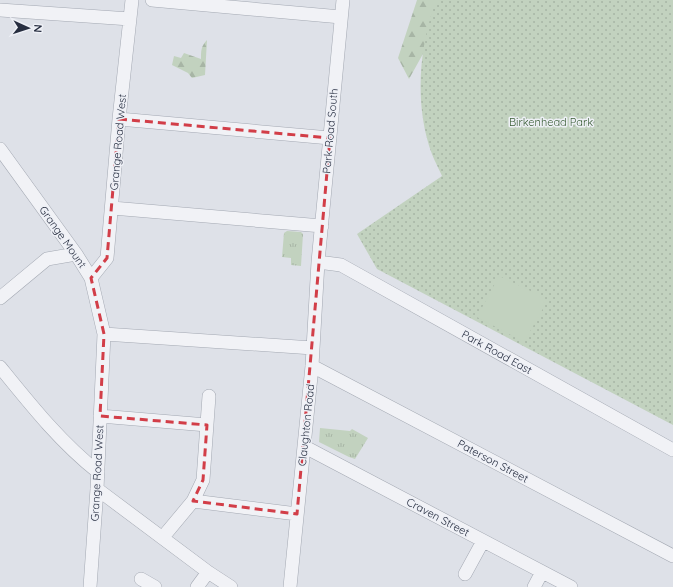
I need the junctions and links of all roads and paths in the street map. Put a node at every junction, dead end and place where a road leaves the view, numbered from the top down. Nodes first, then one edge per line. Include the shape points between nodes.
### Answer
1 (132, 0) edge
2 (152, 0) edge
3 (343, 0) edge
4 (0, 10) edge
5 (341, 17) junction
6 (130, 19) junction
7 (119, 119) junction
8 (330, 138) junction
9 (0, 149) edge
10 (112, 208) junction
11 (322, 226) junction
12 (76, 254) junction
13 (318, 262) junction
14 (91, 278) junction
15 (0, 298) edge
16 (104, 334) junction
17 (313, 348) junction
18 (312, 366) junction
19 (1, 370) edge
20 (209, 396) dead end
21 (100, 416) junction
22 (207, 425) junction
23 (305, 447) junction
24 (673, 450) edge
25 (98, 472) junction
26 (97, 488) junction
27 (193, 500) junction
28 (297, 514) junction
29 (163, 537) junction
30 (483, 541) junction
31 (673, 556) edge
32 (208, 572) junction
33 (542, 572) junction
34 (465, 574) dead end
35 (90, 587) edge
36 (197, 587) edge
37 (231, 587) edge
38 (290, 587) edge
39 (534, 587) edge
40 (571, 587) edge

1 - 6 street, Grange Road West
2 - 5 street
3 - 5 street, Park Road South
4 - 6 street
5 - 8 street, Park Road South
6 - 7 street, Grange Road West
7 - 8 street
7 - 10 street, Grange Road West
8 - 11 street, Park Road South
9 - 12 street, Grange Mount
10 - 11 street
10 - 14 street, Grange Road West via 107,258
11 - 13 street, Park Road South
12 - 14 street, Grange Mount
12 - 15 street via 46,259
13 - 17 street, Claughton Road
13 - 24 street, Park Road East via 341,265
14 - 16 street, Grange Mount
16 - 17 street
16 - 21 street, Grange Road West
17 - 18 street, Claughton Road
18 - 23 street, Claughton Road
18 - 31 street, Paterson Street
19 - 25 street via 81,459
20 - 22 street
21 - 22 street
21 - 25 street, Grange Road West
22 - 27 street via 203,480
23 - 28 street, Claughton Road
23 - 30 street, Craven Street
25 - 26 street, Grange Road West
26 - 29 street
26 - 35 street, Grange Road West
27 - 28 street
27 - 29 street
28 - 38 street, Claughton Road
29 - 32 street
30 - 33 street, Craven Street
30 - 34 street
32 - 36 street
32 - 37 street
33 - 39 street
33 - 40 street, Craven Street

